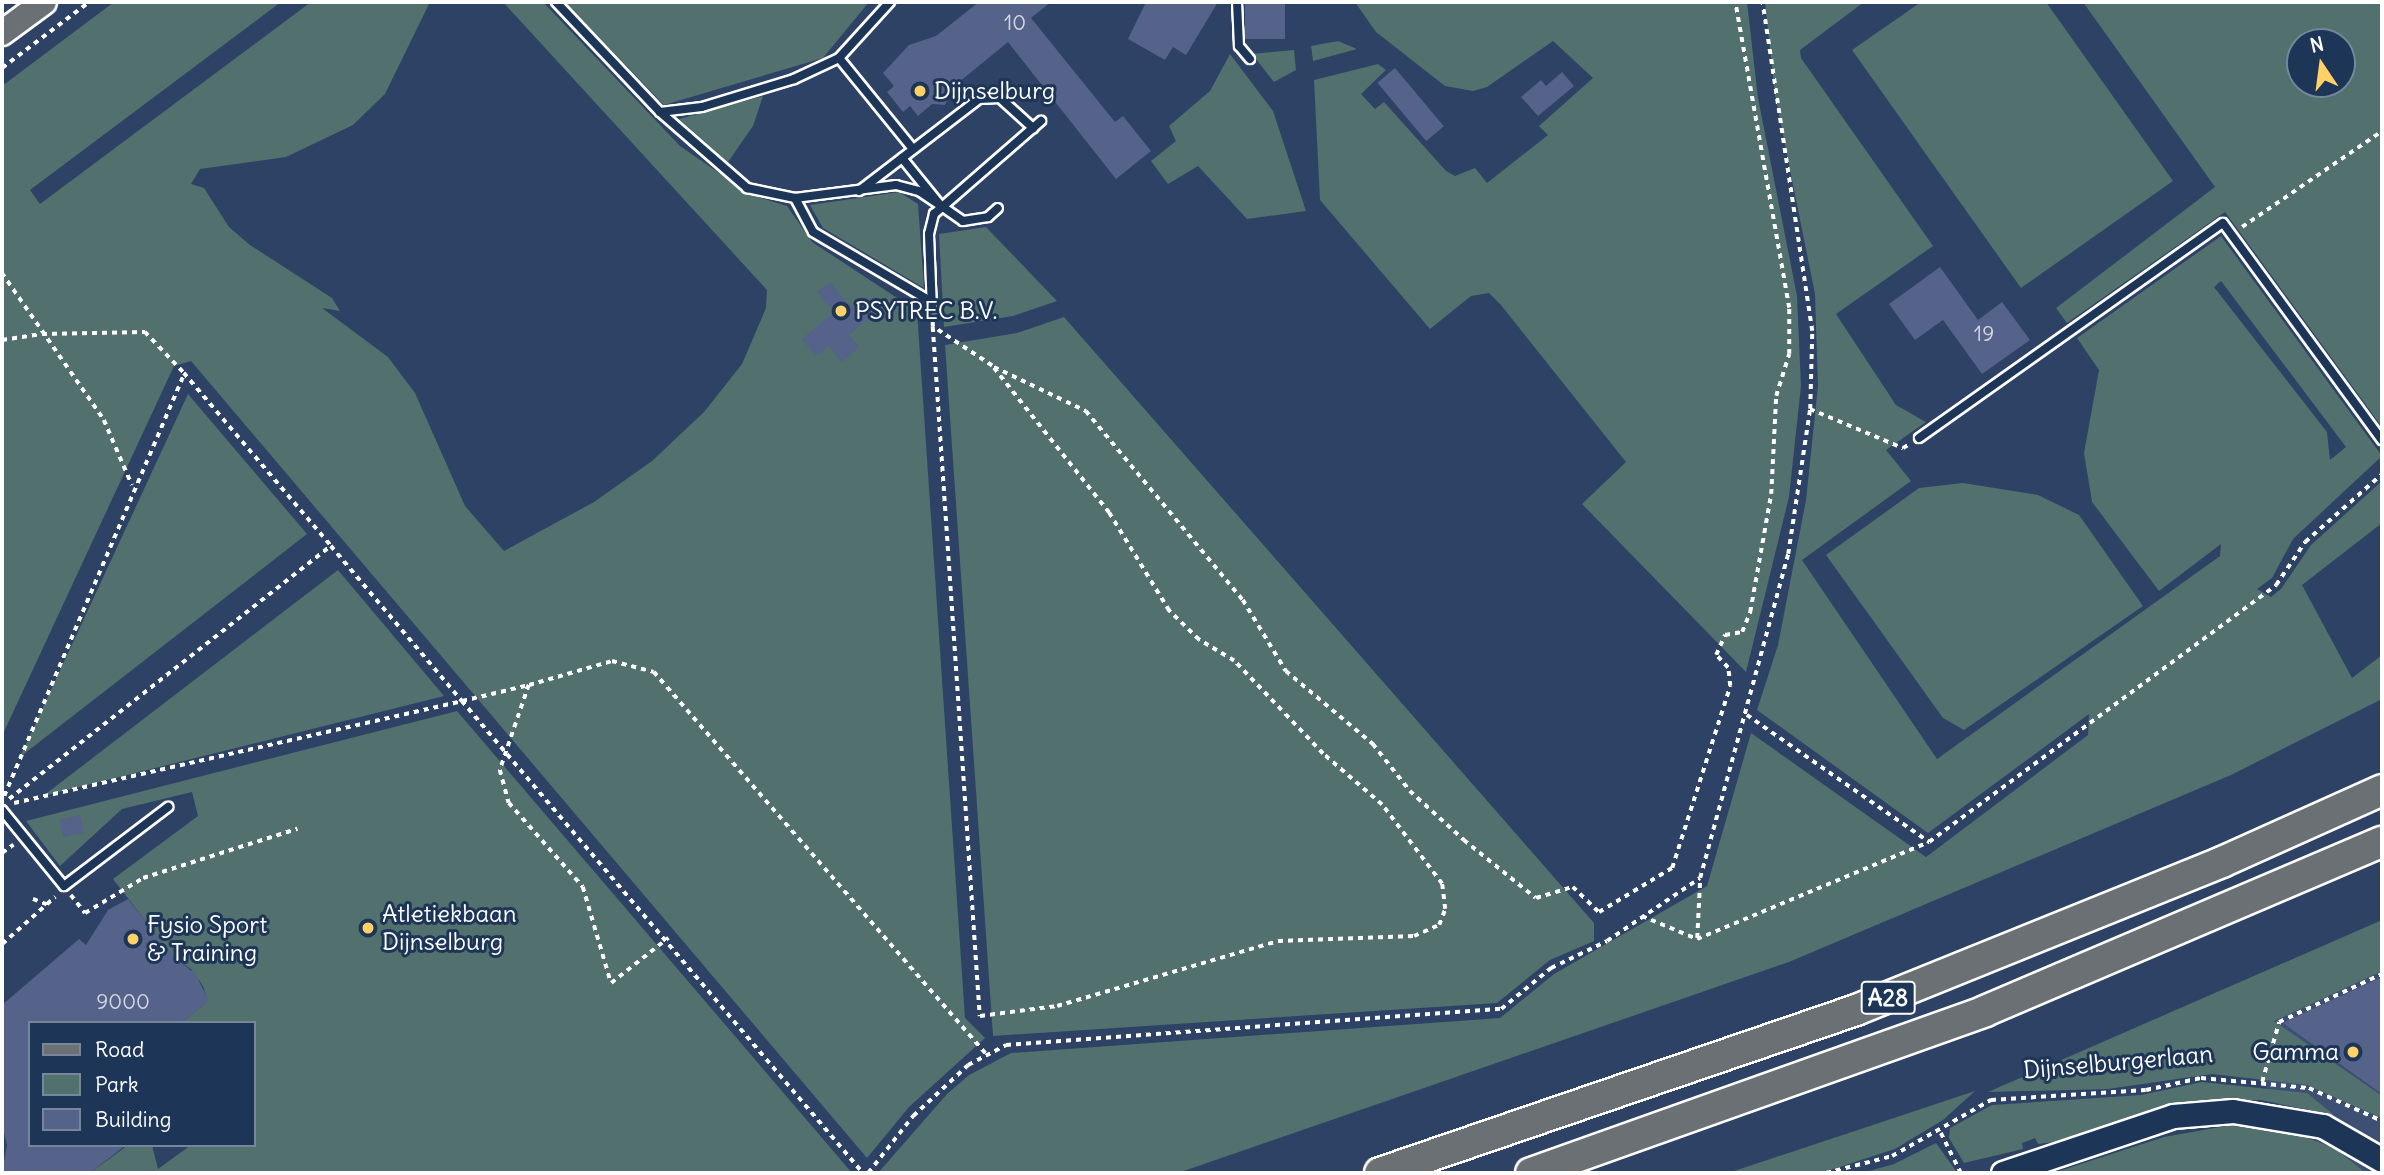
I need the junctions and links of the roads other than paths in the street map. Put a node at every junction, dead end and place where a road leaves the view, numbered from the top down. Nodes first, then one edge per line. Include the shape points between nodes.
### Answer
1 (44, 2) edge
2 (556, 2) edge
3 (890, 2) edge
4 (1237, 2) edge
5 (2, 33) edge
6 (839, 58) junction
7 (1250, 59) dead end
8 (660, 112) junction
9 (1041, 121) dead end
10 (1033, 128) junction
11 (913, 149) junction
12 (902, 158) junction
13 (859, 191) junction
14 (795, 198) junction
15 (940, 205) junction
16 (998, 208) dead end
17 (1919, 438) road end
18 (2382, 440) edge
19 (2382, 789) edge
20 (2, 805) edge
21 (168, 807) dead end
22 (2382, 842) edge
23 (2382, 1160) edge
24 (1380, 1173) edge
25 (1531, 1173) edge
26 (2003, 1173) edge

1 - 5 main road
2 - 8 lane
3 - 6 lane
4 - 7 lane via 1239,46
6 - 8 lane via 793,79 702,107
6 - 11 lane
8 - 14 lane via 747,188
9 - 10 lane
10 - 11 lane via 1000,98 979,99
10 - 15 lane
11 - 12 lane
12 - 13 lane
12 - 15 lane
13 - 14 lane
13 - 15 lane via 895,186 919,191
14 - 15 lane via 813,232 932,306 929,234
15 - 16 lane via 963,221 988,217
17 - 18 lane via 2223,223
19 - 24 highway, A28 via 2222,862 1856,1010
20 - 21 lane via 64,886
22 - 25 highway, A28 via 1985,1011
23 - 26 main road via 2323,1126 2234,1111 2173,1116

